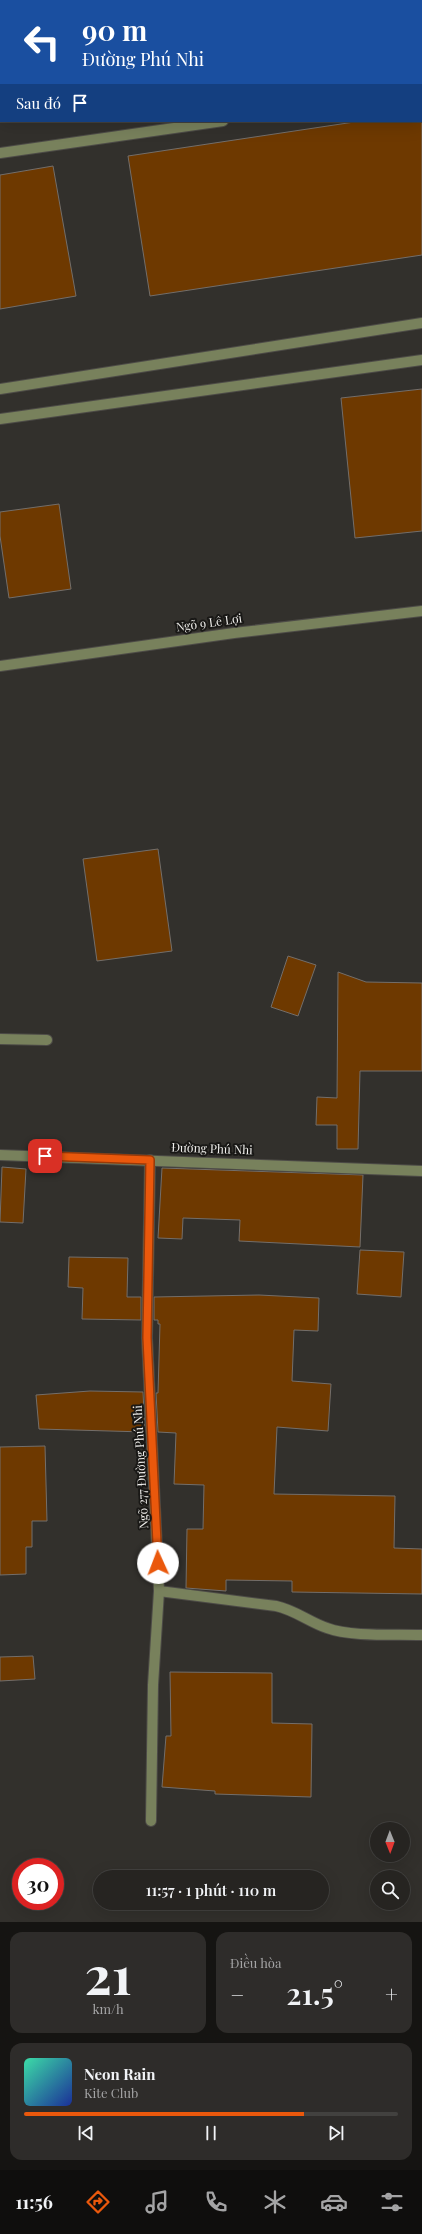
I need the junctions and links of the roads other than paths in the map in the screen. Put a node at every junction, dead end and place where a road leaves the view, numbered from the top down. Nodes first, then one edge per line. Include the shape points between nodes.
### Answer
1 (216, 122) edge
2 (0, 153) edge
3 (422, 322) edge
4 (422, 360) edge
5 (0, 389) edge
6 (0, 419) edge
7 (422, 611) edge
8 (0, 666) edge
9 (0, 1039) edge
10 (47, 1040) dead end
11 (0, 1155) edge
12 (150, 1160) junction
13 (422, 1171) edge
14 (160, 1591) junction
15 (422, 1634) edge
16 (151, 1821) dead end

1 - 2 street
3 - 5 street
4 - 6 street
7 - 8 street, Ngõ 9 Lê Lợi via 234,632
9 - 10 street
11 - 12 street, Đường Phú Nhi
12 - 13 street, Đường Phú Nhi
12 - 14 street, Ngõ 277 Đường Phú Nhi via 147,1338
14 - 15 street via 290,1609 326,1628 340,1632
14 - 16 street, Ngõ 277 Đường Phú Nhi via 153,1685

